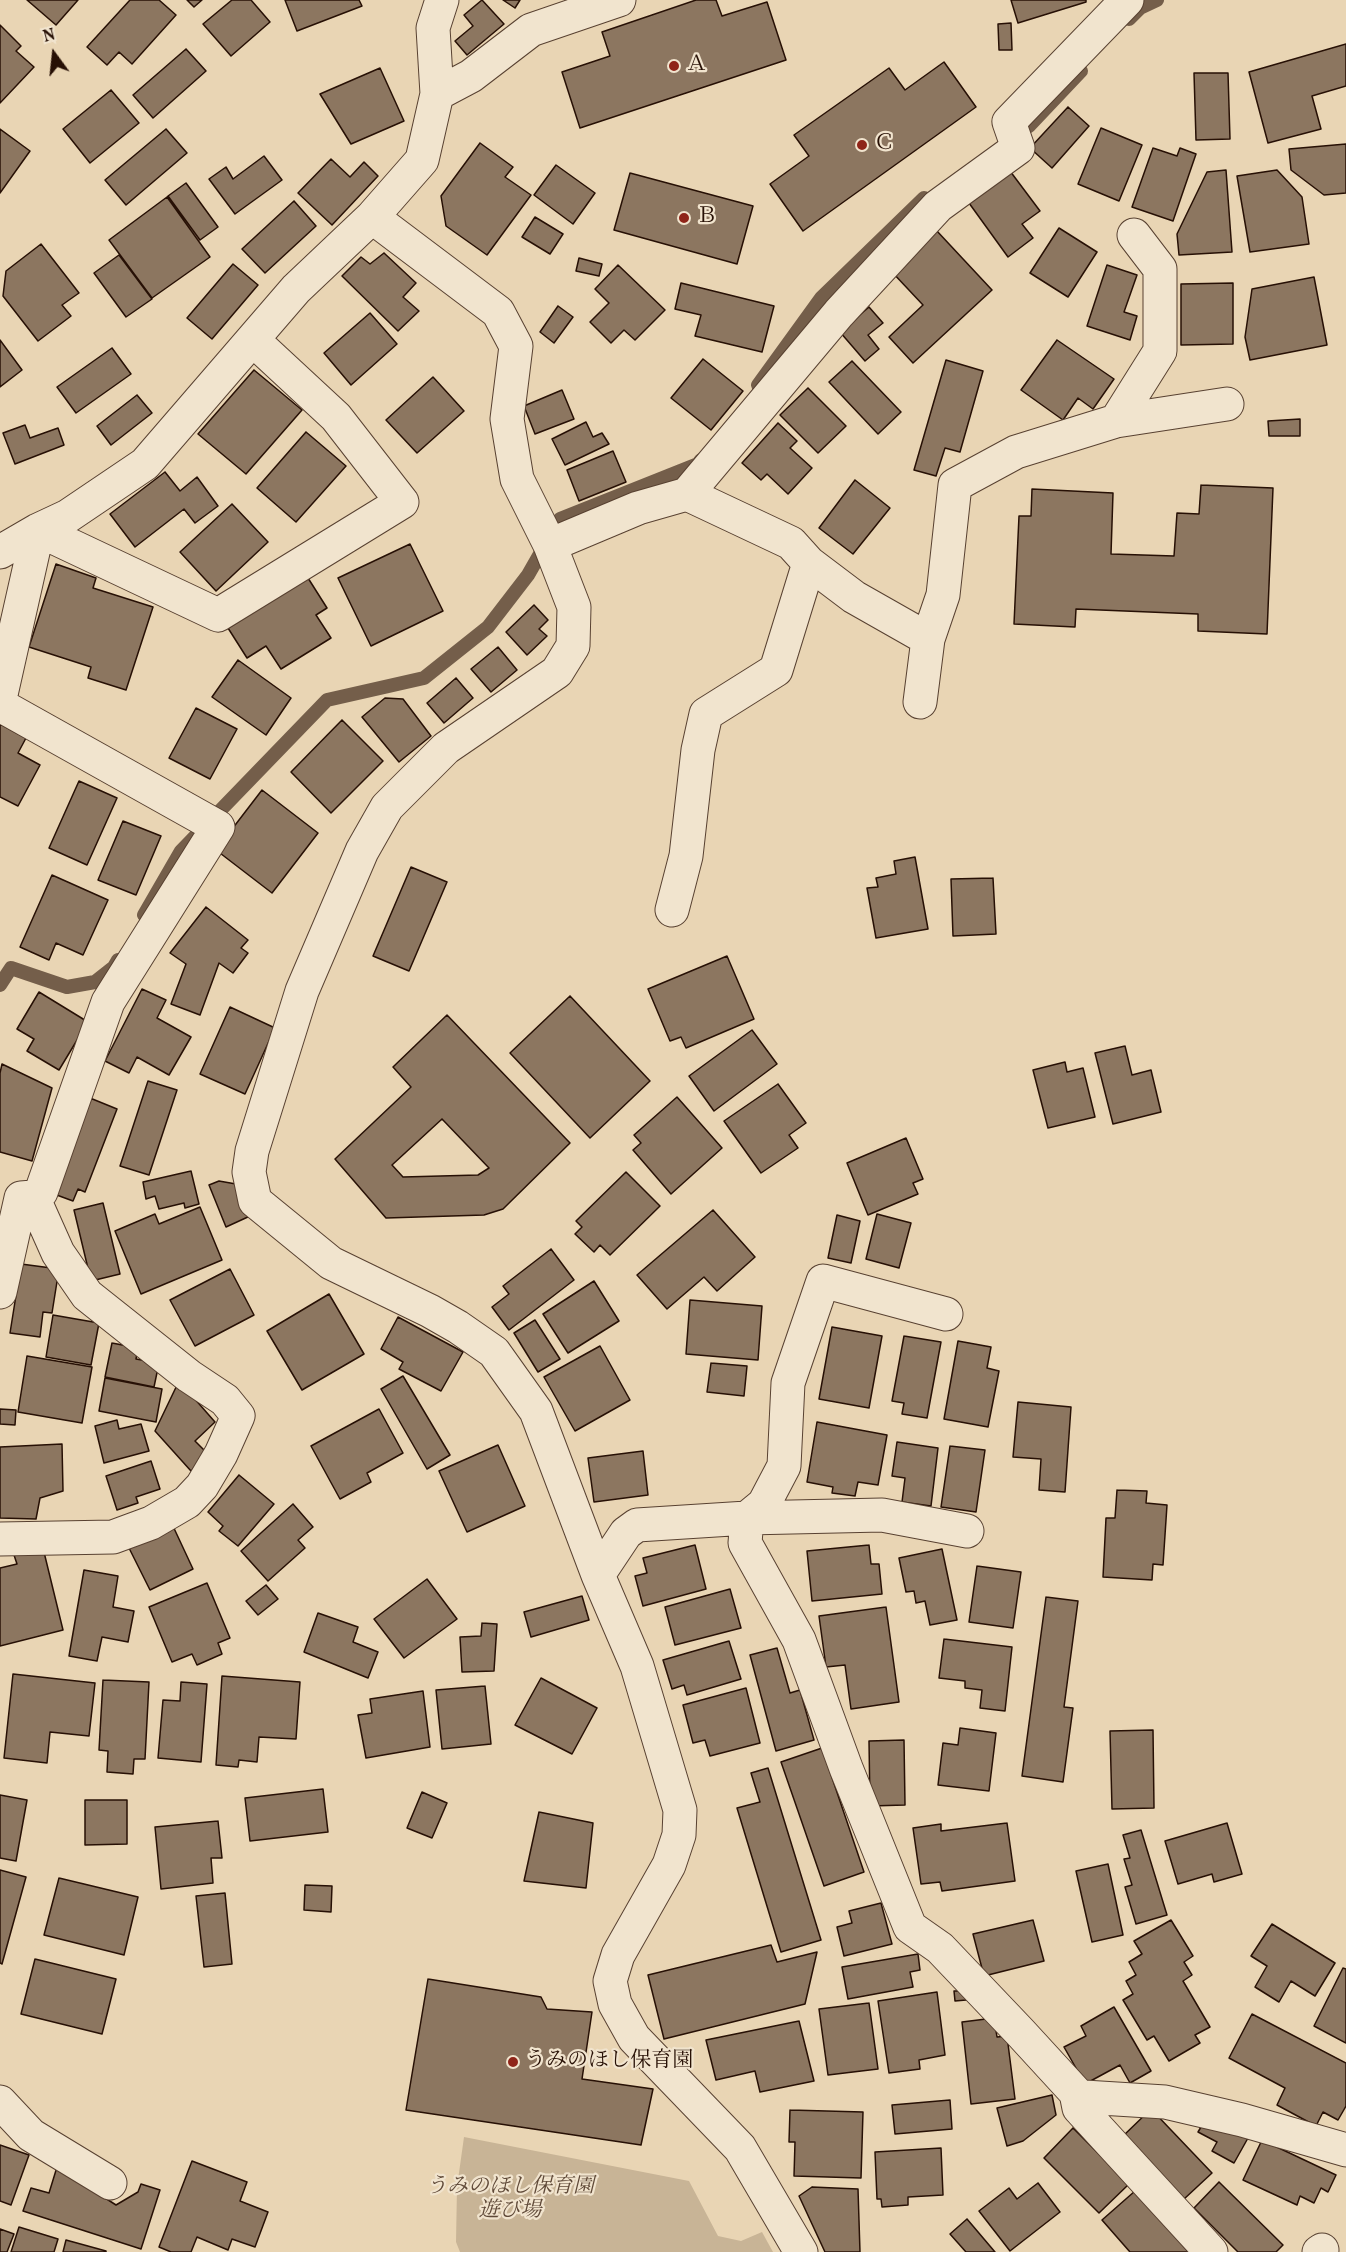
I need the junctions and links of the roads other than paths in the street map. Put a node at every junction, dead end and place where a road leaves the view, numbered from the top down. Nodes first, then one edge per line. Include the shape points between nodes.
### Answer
1 (442, 0) edge
2 (619, 0) edge
3 (1127, 0) edge
4 (437, 94) junction
5 (372, 217) junction
6 (1134, 235) dead end
7 (253, 340) junction
8 (1227, 404) dead end
9 (1116, 421) junction
10 (687, 494) junction
11 (38, 530) junction
12 (549, 545) junction
13 (0, 552) edge
14 (809, 563) junction
15 (928, 639) junction
16 (0, 699) edge
17 (920, 702) dead end
18 (0, 705) edge
19 (672, 910) dead end
20 (0, 1185) edge
21 (33, 1197) junction
22 (0, 1292) edge
23 (946, 1314) dead end
24 (747, 1518) junction
25 (967, 1531) dead end
26 (0, 1539) edge
27 (598, 1575) junction
28 (0, 2102) edge
29 (1079, 2108) junction
30 (1346, 2150) edge
31 (110, 2183) dead end
32 (801, 2252) edge
33 (1211, 2252) edge

1 - 4 street via 433,28
2 - 4 street via 531,30 471,76
3 - 10 street via 1014,135 938,206 839,312
4 - 5 street via 422,159
5 - 7 street via 296,290
5 - 12 street via 498,312 516,346 507,419 517,480
6 - 9 street via 1160,269 1160,351
7 - 11 street via 145,464 68,516
7 - 11 street via 336,417 402,502 218,615
8 - 9 street
9 - 15 street via 1016,452 955,485 943,595
10 - 12 street via 638,508
10 - 14 street via 792,543
11 - 13 street
11 - 16 street
12 - 27 street via 574,607 573,646 557,672 446,748 387,807 363,851 302,991 252,1151 249,1172 255,1201 331,1263 429,1311 494,1352 536,1411
14 - 15 street via 854,597
14 - 19 street via 776,670 706,714 686,856
15 - 17 street
18 - 21 street via 218,826 108,1002 41,1192
20 - 21 street
21 - 22 street via 21,1198
21 - 26 street via 58,1253 87,1295 225,1400 238,1416 202,1486 187,1502 151,1522 113,1537
23 - 24 street via 823,1281 788,1383 784,1466 764,1504
24 - 25 street via 882,1515
24 - 27 street via 637,1525 626,1533
24 - 29 street via 745,1543 800,1640 910,1927 940,1948 1020,2032 1076,2093
27 - 32 street via 638,1666 680,1810 679,1835 669,1865 618,1955 610,1980 615,2004 634,2038 740,2148
28 - 31 street via 31,2136
29 - 30 street via 1084,2097 1165,2102
29 - 33 street

